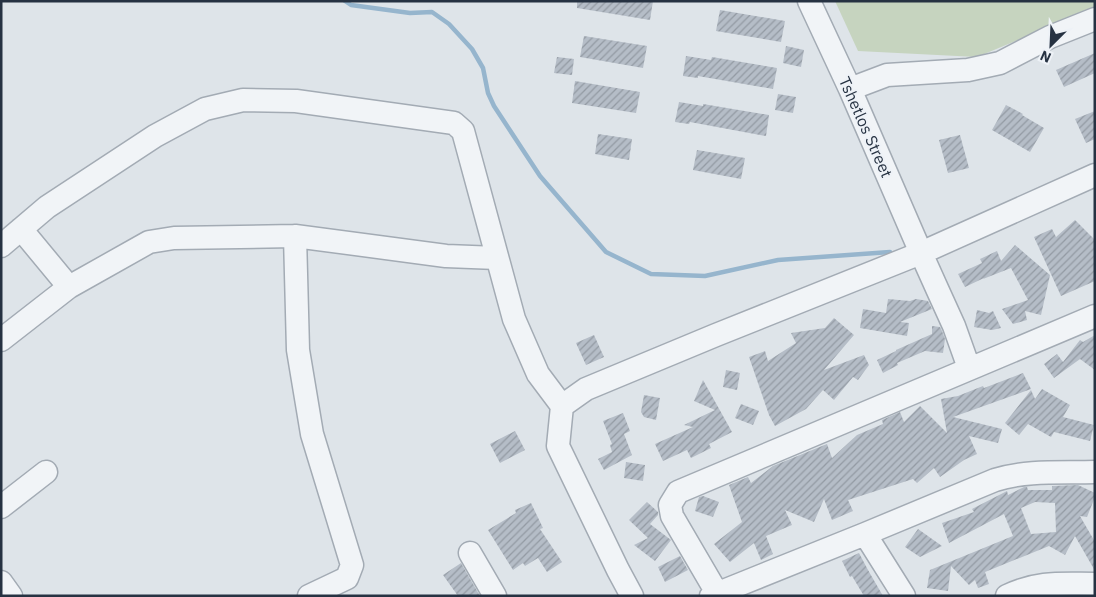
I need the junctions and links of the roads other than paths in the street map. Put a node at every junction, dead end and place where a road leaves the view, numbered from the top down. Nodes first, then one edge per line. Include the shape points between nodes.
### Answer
1 (809, 1) edge
2 (1095, 19) edge
3 (850, 88) junction
4 (1095, 175) edge
5 (21, 229) junction
6 (295, 236) junction
7 (1, 246) edge
8 (921, 253) junction
9 (497, 258) junction
10 (69, 287) junction
11 (1095, 316) edge
12 (1, 340) edge
13 (969, 368) junction
14 (562, 406) junction
15 (46, 472) dead end
16 (1095, 472) edge
17 (1, 507) edge
18 (865, 534) junction
19 (470, 553) dead end
20 (1, 582) edge
21 (1095, 584) edge
22 (714, 594) edge
23 (11, 596) edge
24 (309, 596) edge
25 (495, 596) edge
26 (632, 596) edge
27 (904, 596) edge
28 (1007, 596) edge

1 - 3 street, Tshetlos Street
2 - 3 street via 1000,62 968,70 887,75
3 - 8 street, Tshetlos Street
4 - 8 street
5 - 7 street
5 - 9 street via 47,208 156,136 205,109 243,100 296,101 454,123 463,131
5 - 10 street
6 - 9 street via 446,256
6 - 10 street via 174,238 149,242
6 - 24 street via 298,350 312,434 352,565 347,578
8 - 13 street, Tshetlos Street
8 - 14 street via 602,382
9 - 14 street via 514,319 538,374
10 - 12 street
11 - 13 street
13 - 22 street via 678,492 670,505 672,516
14 - 26 street via 558,446
15 - 17 street
16 - 18 street via 1008,476
18 - 22 street
18 - 27 street
19 - 25 street
20 - 23 street
21 - 28 street via 1034,586

